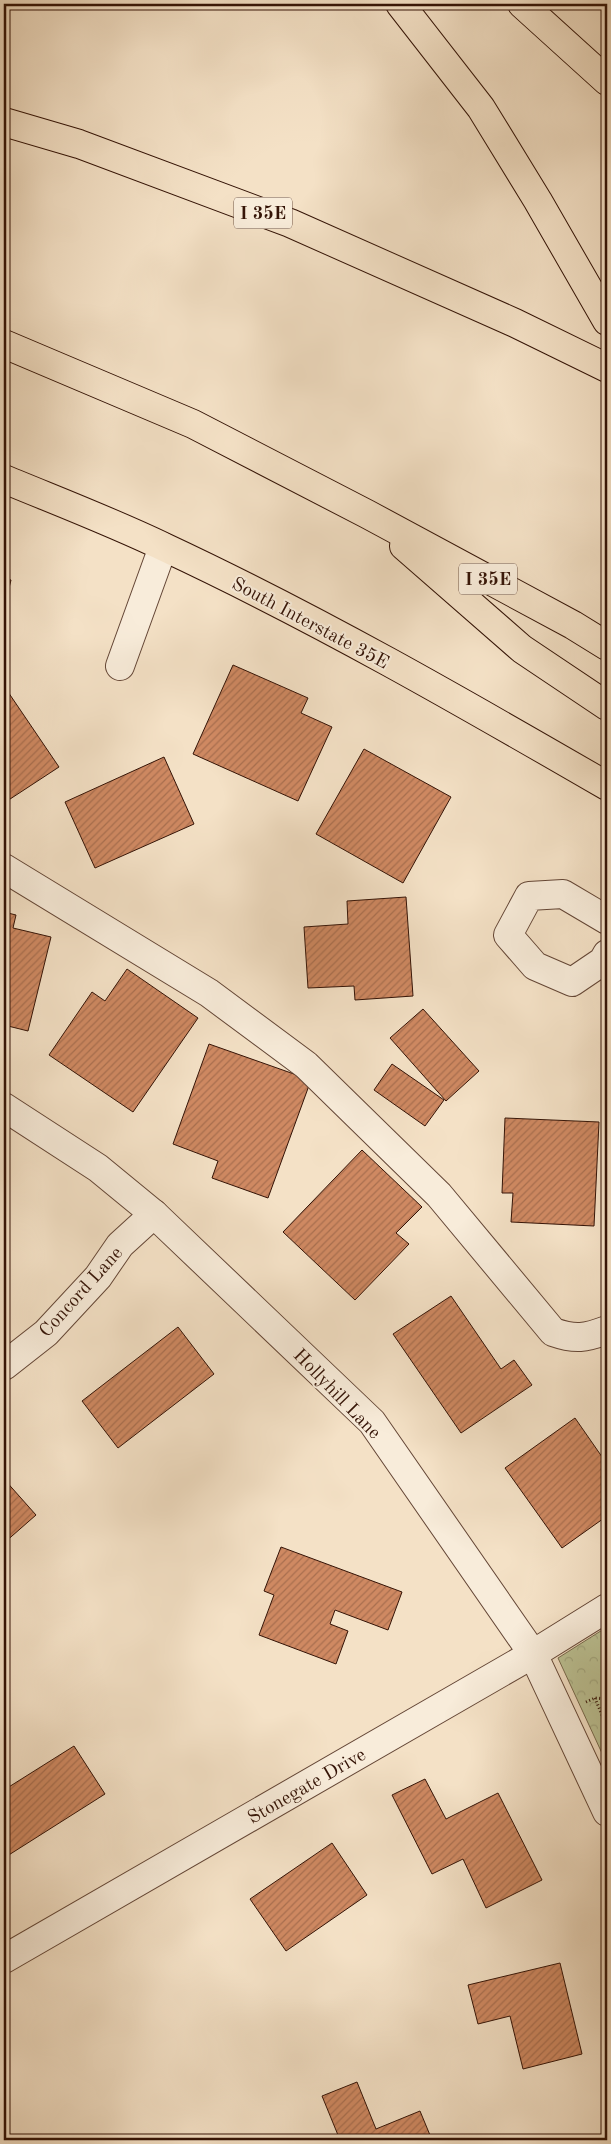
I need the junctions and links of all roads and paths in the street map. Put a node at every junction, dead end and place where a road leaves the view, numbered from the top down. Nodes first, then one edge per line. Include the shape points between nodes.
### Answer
1 (400, 4) edge
2 (522, 4) edge
3 (607, 81) edge
4 (4, 122) edge
5 (607, 321) edge
6 (4, 344) edge
7 (607, 368) edge
8 (4, 479) edge
9 (367, 514) junction
10 (163, 547) junction
11 (607, 646) edge
12 (120, 666) dead end
13 (607, 706) edge
14 (607, 786) edge
15 (4, 868) edge
16 (607, 920) edge
17 (607, 954) edge
18 (4, 1107) edge
19 (154, 1214) junction
20 (607, 1330) edge
21 (4, 1366) edge
22 (607, 1608) edge
23 (533, 1654) junction
24 (595, 1698) dead end
25 (607, 1727) edge
26 (607, 1812) edge
27 (4, 1960) edge

1 - 5 main road via 481,108
2 - 3 main road
4 - 7 main road, I 35E via 79,144 290,223 515,323
6 - 9 main road, I 35E via 193,424
8 - 10 main road, South Interstate 35E
9 - 11 main road, I 35E
9 - 13 main road via 522,649
10 - 12 street
10 - 14 main road, South Interstate 35E via 317,623
15 - 20 street via 209,993 306,1065 439,1195 553,1332 569,1338 587,1338
16 - 17 street via 563,894 529,896 508,935 535,966 572,982 603,961
18 - 19 street, Hollyhill Lane via 98,1168
19 - 21 street, Concord Lane via 120,1246 46,1334
19 - 23 street, Hollyhill Lane via 372,1422
22 - 23 street, Stonegate Drive
23 - 26 street, Hollyhill Lane
23 - 27 street, Stonegate Drive
24 - 25 path

